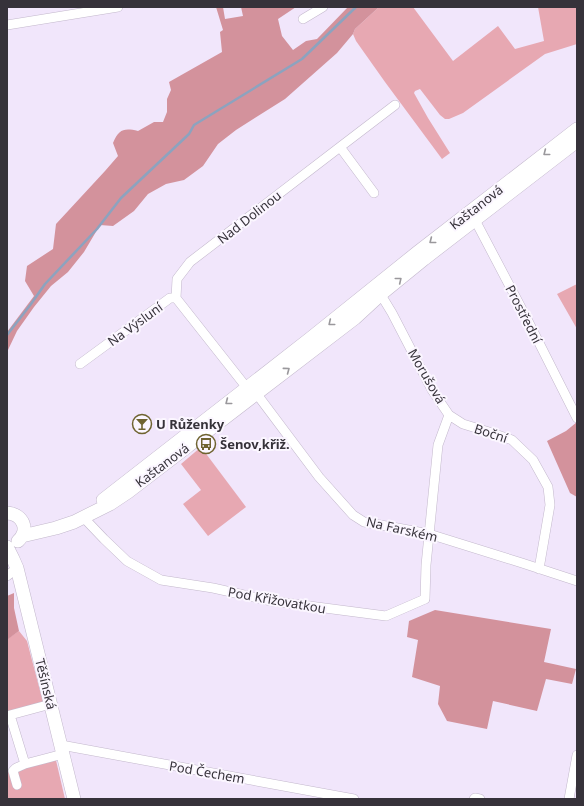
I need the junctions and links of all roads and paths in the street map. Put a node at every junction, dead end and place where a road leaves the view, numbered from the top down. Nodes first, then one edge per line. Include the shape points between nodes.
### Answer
1 (118, 7) edge
2 (323, 7) edge
3 (304, 19) dead end
4 (7, 25) edge
5 (395, 105) dead end
6 (577, 129) edge
7 (577, 141) edge
8 (340, 147) junction
9 (374, 194) dead end
10 (472, 216) junction
11 (378, 290) junction
12 (176, 298) junction
13 (80, 364) dead end
14 (251, 391) junction
15 (449, 415) junction
16 (577, 418) edge
17 (12, 513) edge
18 (83, 517) junction
19 (51, 529) junction
20 (429, 534) junction
21 (14, 542) edge
22 (539, 569) junction
23 (12, 572) edge
24 (577, 581) edge
25 (51, 704) junction
26 (62, 750) junction
27 (577, 755) edge
28 (25, 764) junction
29 (17, 784) dead end
30 (74, 799) edge
31 (354, 799) edge
32 (474, 799) edge
33 (480, 799) edge
34 (569, 799) edge

1 - 4 street
2 - 3 street
5 - 8 street, Nad Dolinou
6 -> 10 main road, Kaštanová
7 - 10 main road, Kaštanová
8 - 9 street
8 - 12 street, Nad Dolinou via 190,262 177,279
10 - 11 main road, Kaštanová
10 - 16 street, Prostřední
11 - 14 main road, Kaštanová via 355,318
11 - 15 street, Morušová via 432,390
12 - 13 street, Na Výsluní via 170,298
12 - 14 street, Na Výsluní
14 - 18 main road, Kaštanová via 128,492
14 - 20 street, Na Farském via 319,477 353,515 364,522
15 - 20 street, Morušová via 438,445
15 - 22 street, Boční via 463,424 512,440 533,460 548,487 550,505
17 - 19 main road
17 - 21 main road via 24,528
18 - 19 main road, Kaštanová
18 - 20 street, Pod Křižovatkou via 127,561 161,580 271,601 386,616 425,599
19 - 21 main road, Kaštanová
20 - 22 street, Na Farském
21 - 23 main road, Těšínská
22 - 24 street, Na Farském
23 - 25 main road, Těšínská
25 - 26 main road, Těšínská
25 - 28 street via 10,715
26 - 28 street
26 - 30 main road, Těšínská
26 - 31 street, Pod Čechem
27 - 34 street
28 - 29 street via 13,771
32 - 33 street

